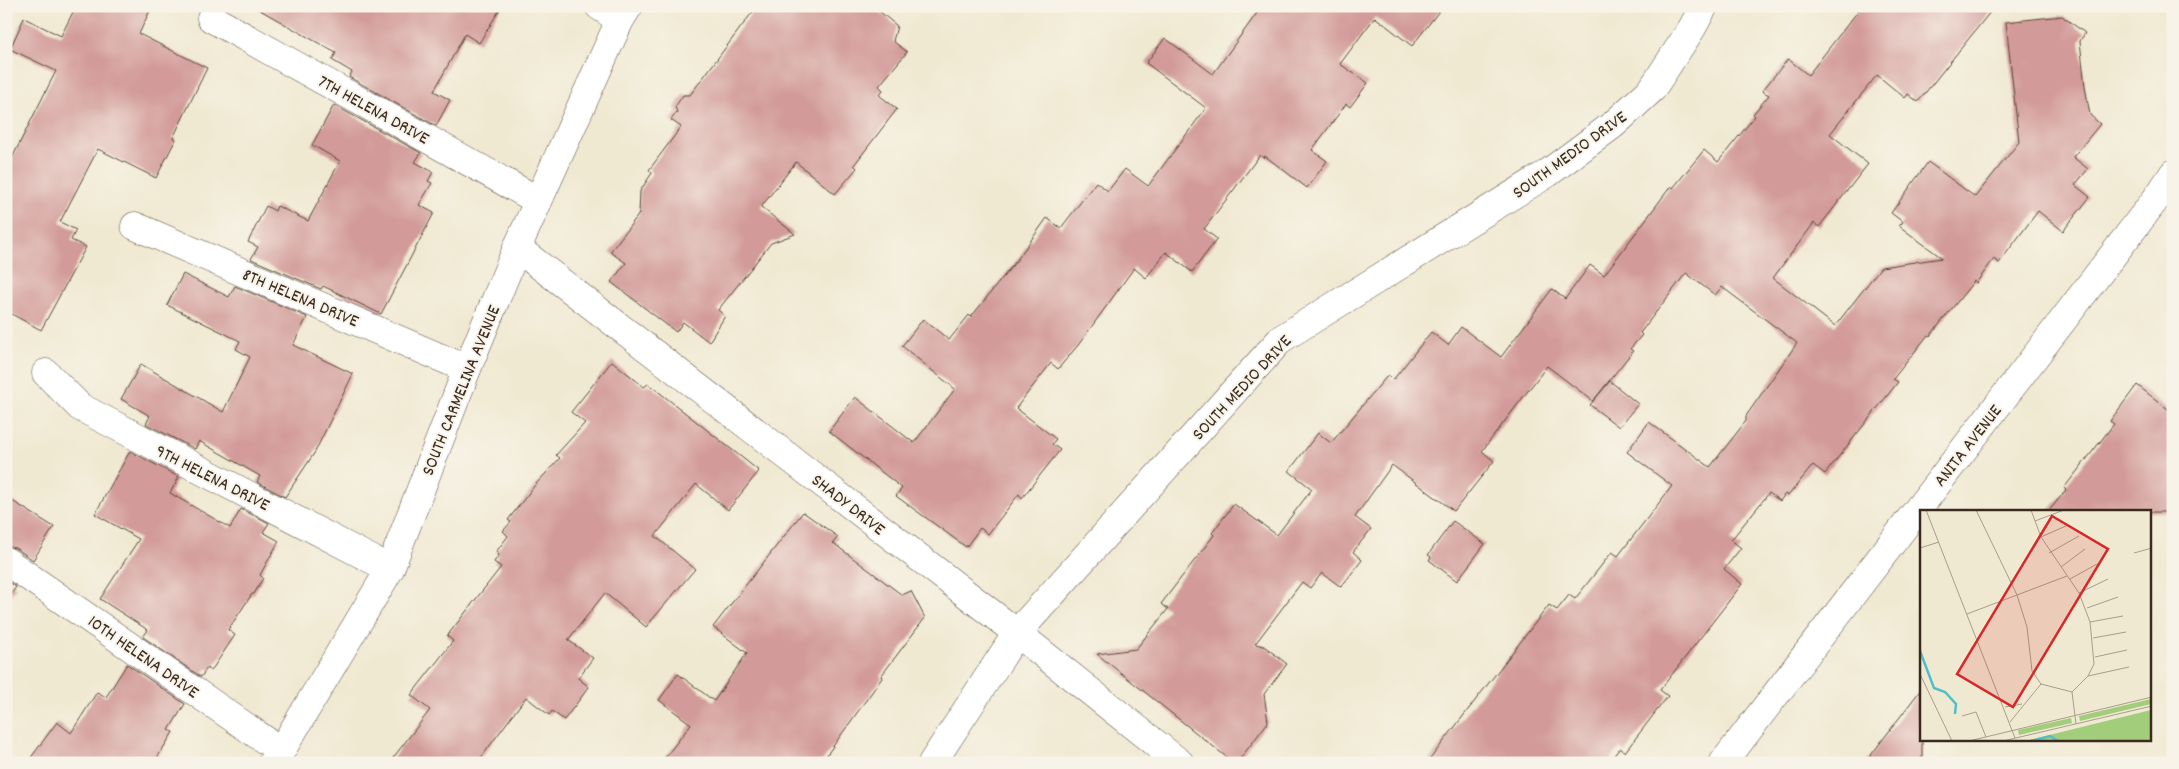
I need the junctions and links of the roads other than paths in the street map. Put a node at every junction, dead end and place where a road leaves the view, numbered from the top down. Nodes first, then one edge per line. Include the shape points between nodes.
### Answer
1 (1704, 6) edge
2 (616, 11) edge
3 (211, 18) dead end
4 (2173, 174) edge
5 (537, 200) junction
6 (135, 226) dead end
7 (516, 248) junction
8 (467, 369) junction
9 (46, 373) dead end
10 (6, 561) edge
11 (390, 569) junction
12 (1017, 633) junction
13 (277, 757) edge
14 (932, 763) edge
15 (1180, 763) edge
16 (1723, 763) edge

1 - 12 street, SOUTH MEDIO DRIVE via 1652,89 1614,124 1548,173 1281,339
2 - 5 street, SOUTH CARMELINA AVENUE
3 - 5 street, 7TH HELENA DRIVE
4 - 16 street, ANITA AVENUE
5 - 7 street, SOUTH CARMELINA AVENUE
6 - 8 street, 8TH HELENA DRIVE
7 - 8 street, SOUTH CARMELINA AVENUE
7 - 12 street, SHADY DRIVE
8 - 11 street, SOUTH CARMELINA AVENUE
9 - 11 street, 9TH HELENA DRIVE via 80,407
10 - 13 street, 10TH HELENA DRIVE
11 - 13 street, SOUTH CARMELINA AVENUE
12 - 14 street, SOUTH MEDIO DRIVE
12 - 15 street, SHADY DRIVE

